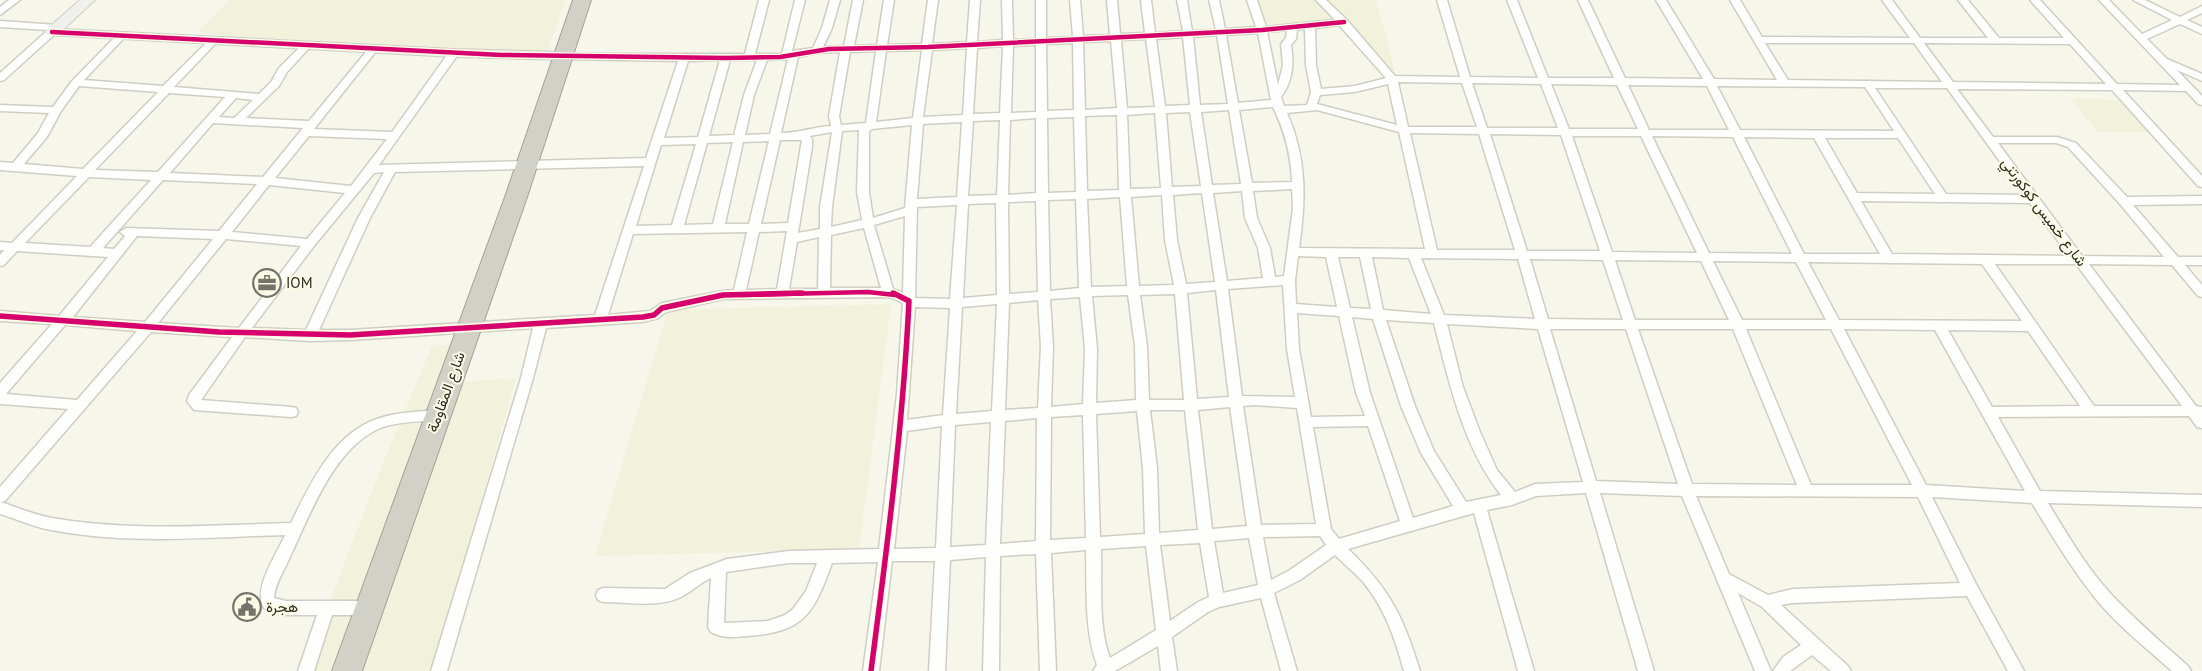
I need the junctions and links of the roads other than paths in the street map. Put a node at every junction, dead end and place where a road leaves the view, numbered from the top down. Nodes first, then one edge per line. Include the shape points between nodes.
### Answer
1 (15, 0) edge
2 (88, 0) edge
3 (582, 0) edge
4 (764, 0) edge
5 (800, 0) edge
6 (834, 0) edge
7 (858, 0) edge
8 (889, 0) edge
9 (932, 0) edge
10 (974, 0) edge
11 (1007, 0) edge
12 (1041, 0) edge
13 (1074, 0) edge
14 (1112, 0) edge
15 (1146, 0) edge
16 (1182, 0) edge
17 (1214, 0) edge
18 (1252, 0) edge
19 (1442, 0) edge
20 (1512, 0) edge
21 (1583, 0) edge
22 (1661, 0) edge
23 (1735, 0) edge
24 (1887, 0) edge
25 (1963, 0) edge
26 (2035, 0) edge
27 (2104, 0) edge
28 (2132, 0) edge
29 (2141, 1) edge
30 (1325, 2) edge
31 (2202, 9) edge
32 (0, 12) edge
33 (2180, 20) junction
34 (1344, 22) junction
35 (0, 24) edge
36 (1310, 26) junction
37 (1292, 28) junction
38 (54, 30) junction
39 (1262, 30) junction
40 (2202, 31) edge
41 (1221, 32) junction
42 (1188, 34) junction
43 (121, 36) junction
44 (1151, 36) junction
45 (1116, 38) junction
46 (2141, 38) junction
47 (1078, 40) junction
48 (1759, 40) junction
49 (212, 41) junction
50 (1042, 41) junction
51 (1918, 41) junction
52 (1996, 41) junction
53 (2072, 41) junction
54 (1008, 43) junction
55 (973, 44) junction
56 (307, 45) junction
57 (928, 47) junction
58 (374, 48) junction
59 (881, 48) junction
60 (847, 49) junction
61 (817, 50) junction
62 (454, 53) junction
63 (790, 55) junction
64 (564, 56) junction
65 (749, 57) junction
66 (762, 57) junction
67 (2159, 57) junction
68 (684, 58) junction
69 (726, 58) junction
70 (0, 78) edge
71 (2202, 78) edge
72 (1392, 79) junction
73 (1466, 80) junction
74 (1544, 81) junction
75 (1622, 81) junction
76 (1710, 82) junction
77 (76, 83) junction
78 (1784, 84) junction
79 (1869, 86) junction
80 (1950, 86) junction
81 (2115, 87) junction
82 (2189, 88) junction
83 (166, 89) junction
84 (1316, 92) junction
85 (233, 95) junction
86 (262, 97) junction
87 (2202, 102) edge
88 (1278, 103) junction
89 (1232, 107) junction
90 (1311, 107) junction
91 (0, 108) edge
92 (1160, 108) junction
93 (1195, 108) junction
94 (56, 110) junction
95 (1122, 111) junction
96 (1079, 114) junction
97 (1041, 115) junction
98 (1005, 117) junction
99 (967, 118) junction
100 (211, 120) junction
101 (237, 121) junction
102 (918, 122) junction
103 (870, 125) junction
104 (310, 128) junction
105 (837, 129) junction
106 (1402, 130) junction
107 (1483, 132) junction
108 (1565, 132) junction
109 (1645, 133) junction
110 (1737, 134) junction
111 (1818, 135) junction
112 (1901, 135) junction
113 (394, 136) junction
114 (802, 136) junction
115 (776, 137) junction
116 (738, 138) junction
117 (702, 140) junction
118 (1989, 140) junction
119 (658, 142) junction
120 (651, 162) junction
121 (527, 164) junction
122 (8, 166) edge
123 (371, 169) junction
124 (391, 170) junction
125 (86, 173) junction
126 (0, 175) edge
127 (159, 176) junction
128 (267, 181) junction
129 (2202, 183) edge
130 (1298, 186) junction
131 (1247, 187) junction
132 (1208, 189) junction
133 (354, 190) junction
134 (1167, 190) junction
135 (1125, 194) junction
136 (1082, 196) junction
137 (1042, 198) junction
138 (1854, 198) junction
139 (1942, 198) junction
140 (2033, 199) junction
141 (1002, 200) junction
142 (2202, 200) edge
143 (964, 201) junction
144 (2124, 201) junction
145 (911, 206) junction
146 (868, 223) junction
147 (755, 226) junction
148 (793, 226) junction
149 (677, 228) junction
150 (718, 228) junction
151 (630, 230) junction
152 (111, 232) junction
153 (134, 232) junction
154 (826, 233) junction
155 (223, 235) junction
156 (791, 239) junction
157 (310, 243) junction
158 (0, 246) edge
159 (14, 247) junction
160 (93, 252) junction
161 (1293, 252) junction
162 (116, 253) junction
163 (1331, 253) junction
164 (1365, 254) junction
165 (1414, 254) junction
166 (1432, 254) junction
167 (1522, 254) junction
168 (1607, 255) junction
169 (1705, 258) junction
170 (1800, 258) junction
171 (1889, 259) junction
172 (1986, 260) junction
173 (2174, 261) junction
174 (2202, 261) edge
175 (0, 262) edge
176 (2081, 262) junction
177 (1289, 280) junction
178 (1270, 281) junction
179 (1222, 286) junction
180 (1181, 289) junction
181 (1133, 291) junction
182 (782, 292) junction
183 (824, 292) junction
184 (1086, 292) junction
185 (888, 293) junction
186 (2202, 293) edge
187 (739, 294) junction
188 (1044, 295) junction
189 (1003, 299) junction
190 (909, 301) junction
191 (956, 303) junction
192 (1290, 308) junction
193 (1343, 312) junction
194 (1378, 315) junction
195 (0, 316) edge
196 (1439, 319) junction
197 (63, 320) junction
198 (600, 320) junction
199 (541, 323) junction
200 (1630, 323) junction
201 (1542, 324) junction
202 (1738, 325) junction
203 (1835, 325) junction
204 (1939, 325) junction
205 (2031, 326) junction
206 (148, 327) junction
207 (470, 328) junction
208 (243, 332) junction
209 (310, 336) junction
210 (0, 392) edge
211 (0, 399) edge
212 (1236, 402) junction
213 (1301, 403) junction
214 (80, 405) junction
215 (1191, 405) junction
216 (1143, 406) junction
217 (1089, 410) junction
218 (2197, 411) edge
219 (291, 412) dead end
220 (1990, 412) junction
221 (2091, 412) junction
222 (1044, 414) junction
223 (437, 415) junction
224 (998, 417) junction
225 (949, 420) junction
226 (1373, 421) junction
227 (1306, 422) junction
228 (2202, 423) edge
229 (902, 426) junction
230 (7, 482) edge
231 (1591, 487) junction
232 (1687, 490) junction
233 (1806, 490) junction
234 (1922, 491) junction
235 (2036, 497) junction
236 (0, 498) edge
237 (1512, 499) junction
238 (2202, 501) edge
239 (1479, 505) junction
240 (0, 508) edge
241 (1463, 509) junction
242 (1408, 524) junction
243 (295, 529) junction
244 (1324, 530) junction
245 (1256, 531) junction
246 (1206, 536) junction
247 (1152, 539) junction
248 (1094, 544) junction
249 (1043, 546) junction
250 (1334, 546) junction
251 (993, 551) junction
252 (944, 554) junction
253 (827, 555) junction
254 (886, 557) junction
255 (719, 567) junction
256 (1726, 579) junction
257 (1971, 589) junction
258 (1266, 590) junction
259 (603, 595) dead end
260 (1217, 601) junction
261 (1768, 602) junction
262 (327, 608) junction
263 (368, 608) junction
264 (1164, 634) junction
265 (1813, 646) junction
266 (1103, 670) edge
267 (306, 671) edge
268 (347, 671) edge
269 (438, 671) edge
270 (871, 671) edge
271 (937, 671) edge
272 (991, 671) edge
273 (1048, 671) edge
274 (1169, 671) edge
275 (1289, 671) edge
276 (1412, 671) edge
277 (1526, 671) edge
278 (1646, 671) edge
279 (1763, 671) edge
280 (1781, 671) edge
281 (1843, 671) edge
282 (2016, 671) edge
283 (2183, 671) edge

1 - 32 street
2 - 38 street
3 - 64 highway, شارع المقاومة
4 - 65 street
5 - 63 street
6 - 61 street
7 - 60 street
8 - 59 street
9 - 57 street
10 - 55 street
11 - 54 street
12 - 50 street
13 - 47 street
14 - 45 street
15 - 44 street
16 - 42 street
17 - 41 street
18 - 39 street
19 - 73 street
20 - 74 street
21 - 75 street
22 - 76 street
23 - 48 street
24 - 51 street, شارع خميس كوكورتني
25 - 52 street
26 - 53 street
27 - 46 street
28 - 29 street
29 - 33 street
30 - 34 street
31 - 33 street
33 - 40 street
33 - 46 street
34 - 36 street
34 - 72 street
35 - 38 street
36 - 37 street
36 - 84 street via 1311,65
37 - 39 street
37 - 88 street via 1291,39 1286,44 1289,64 1285,87
38 - 43 street
38 - 70 street
39 - 41 street
39 - 88 street
41 - 42 street
41 - 89 street
42 - 44 street
42 - 93 street
43 - 49 street
43 - 77 street
44 - 45 street
44 - 92 street
45 - 47 street
45 - 95 street
46 - 67 street
47 - 50 street
47 - 96 street
48 - 51 street
48 - 78 street
49 - 56 street
49 - 83 street
50 - 54 street
50 - 97 street
51 - 52 street
51 - 80 street, شارع خميس كوكورتني
52 - 53 street
53 - 81 street
54 - 55 street
54 - 98 street
55 - 57 street
55 - 99 street
56 - 58 street
56 - 86 street
57 - 59 street
57 - 102 street
58 - 62 street
58 - 104 street
59 - 60 street
59 - 103 street
60 - 61 street
60 - 105 street via 834,112
61 - 63 street
62 - 64 street
62 - 113 street
63 - 66 street
63 - 115 street
64 - 68 street
64 - 121 highway, شارع المقاومة
65 - 66 street
65 - 69 street
66 - 116 street
67 - 71 street
67 - 82 street
68 - 69 street
68 - 119 street
69 - 117 street
72 - 73 street
72 - 84 street via 1375,86
72 - 106 street
73 - 74 street
73 - 107 street
74 - 75 street
74 - 108 street
75 - 76 street
75 - 109 street
76 - 78 street
76 - 110 street
77 - 83 street
77 - 94 street
78 - 79 street
79 - 80 street
79 - 112 street
80 - 81 street
80 - 118 street, شارع خميس كوكورتني
81 - 82 street
81 - 129 street
82 - 87 street
83 - 85 street
83 - 125 street
84 - 90 street
85 - 86 street
85 - 100 street
86 - 101 street
88 - 89 street
88 - 90 street
88 - 130 street via 1294,144
89 - 93 street
89 - 131 street
90 - 106 street
91 - 94 street
92 - 93 street
92 - 95 street
92 - 134 street
93 - 132 street
94 - 122 street via 43,135
95 - 96 street
95 - 135 street
96 - 97 street
96 - 136 street
97 - 98 street
97 - 137 street
98 - 99 street
98 - 141 street
99 - 102 street
99 - 143 street
100 - 101 street
100 - 127 street
101 - 104 street
102 - 103 street
102 - 145 street
103 - 105 street
103 - 146 street via 863,136 862,192
104 - 113 street
104 - 128 street
105 - 114 street via 810,131
105 - 154 street via 826,208
106 - 107 street
106 - 166 street
107 - 108 street
107 - 167 street
108 - 109 street
108 - 168 street
109 - 110 street
109 - 169 street
110 - 111 street
110 - 170 street
111 - 112 street
111 - 138 street
112 - 139 street
113 - 123 street
114 - 115 street
114 - 148 street via 807,139 807,147
115 - 116 street
115 - 147 street
116 - 117 street
116 - 150 street
117 - 119 street
117 - 149 street
118 - 140 street, شارع خميس كوكورتني
118 - 144 street via 2067,142
119 - 120 street
120 - 121 street
120 - 151 street
121 - 124 street
121 - 207 highway, شارع المقاومة
122 - 125 street
122 - 126 street
123 - 124 street
123 - 133 street
124 - 209 street via 364,218
125 - 127 street
125 - 159 street
127 - 128 street
127 - 152 street
128 - 133 street
128 - 155 street
130 - 131 street
130 - 161 street
131 - 132 street
131 - 178 street via 1251,218 1264,248
132 - 134 street
132 - 179 street
133 - 157 street
134 - 135 street
134 - 180 street via 1171,240
135 - 136 street
135 - 181 street
136 - 137 street
136 - 184 street
137 - 141 street
137 - 188 street
138 - 139 street
138 - 171 street
139 - 140 street
140 - 176 street, شارع خميس كوكورتني
141 - 143 street
141 - 189 street
142 - 144 street
143 - 145 street
143 - 191 street
144 - 173 street
145 - 146 street
145 - 190 street
146 - 154 street
146 - 185 street
147 - 148 street
147 - 150 street
147 - 187 street
148 - 156 street
149 - 150 street
149 - 151 street
151 - 198 street
152 - 153 street
152 - 160 street
153 - 155 street
153 - 162 street
154 - 156 street
154 - 183 street
155 - 157 street
155 - 206 street
156 - 182 street
157 - 208 street
158 - 159 street
159 - 160 street
159 - 175 street
160 - 162 street
161 - 163 street
161 - 177 street
162 - 197 street
163 - 164 street
163 - 193 street
164 - 165 street
164 - 194 street
165 - 166 street
165 - 196 street
166 - 167 street
167 - 168 street
167 - 201 street
168 - 169 street
168 - 200 street
169 - 170 street
169 - 202 street
170 - 171 street
170 - 203 street
171 - 172 street
172 - 176 street
172 - 205 street
173 - 174 street
173 - 176 street
173 - 186 street
176 - 218 street, شارع خميس كوكورتني
177 - 178 street
177 - 192 street
178 - 179 street
179 - 180 street
179 - 212 street
180 - 181 street
180 - 215 street
181 - 184 street
181 - 216 street via 1141,346
182 - 183 street
182 - 187 street
183 - 185 street
184 - 188 street
184 - 217 street via 1091,348
185 - 190 street
187 - 198 street via 687,301 662,308 654,315
188 - 189 street
188 - 222 street via 1047,346
189 - 191 street
189 - 224 street
190 - 191 street via 920,304
190 - 229 street
191 - 225 street
192 - 193 street
192 - 213 street
193 - 194 street
193 - 226 street
194 - 196 street
194 - 241 street via 1408,406 1428,453
195 - 197 street
196 - 201 street
196 - 237 street via 1470,424 1492,474
197 - 206 street
197 - 210 street
198 - 199 street
199 - 207 street
199 - 269 street via 528,378
200 - 201 street
200 - 202 street
200 - 232 street
201 - 231 street
202 - 203 street
202 - 233 street
203 - 204 street
203 - 234 street
204 - 205 street
204 - 220 street
205 - 221 street
206 - 208 street
206 - 214 street
207 - 209 street
207 - 223 highway, شارع المقاومة
208 - 209 street
208 - 219 street via 194,401 199,406
211 - 214 street
212 - 213 street
212 - 215 street
212 - 245 street
213 - 227 street
214 - 230 street
215 - 216 street
215 - 246 street
216 - 217 street
216 - 247 street via 1150,468
217 - 222 street
217 - 248 street
218 - 221 street
218 - 228 street, شارع خميس كوكورتني
220 - 221 street
220 - 235 street
222 - 224 street
222 - 249 street
223 - 243 street via 380,423 360,434 338,456
223 - 263 highway, شارع المقاومة
224 - 225 street
224 - 251 street
225 - 229 street
225 - 252 street
226 - 227 street
226 - 242 street
227 - 244 street
229 - 254 street
230 - 236 street
231 - 232 street
231 - 237 street via 1535,490
231 - 278 street
232 - 233 street
232 - 256 street
233 - 234 street
234 - 235 street
234 - 257 street
235 - 238 street
235 - 283 street via 2080,567 2103,596
237 - 239 street
239 - 241 street
239 - 277 street
240 - 243 street via 50,524 102,532
241 - 242 street
242 - 250 street
243 - 262 street via 270,585 269,603 286,608
244 - 245 street
244 - 250 street
245 - 246 street
245 - 258 street
246 - 247 street
246 - 260 street
247 - 248 street
247 - 264 street
248 - 249 street
248 - 266 street via 1096,631
249 - 251 street
249 - 273 street
250 - 258 street via 1295,575
250 - 276 street via 1368,577 1381,594 1405,646
251 - 252 street
251 - 272 street
252 - 254 street
252 - 271 street
253 - 254 street
253 - 255 street via 739,562
253 - 255 street via 808,601 792,618 773,627 724,631 716,627
254 - 270 street
255 - 259 street via 670,595
256 - 261 street
256 - 279 street
257 - 261 street via 1793,596
257 - 282 street
258 - 260 street
258 - 275 street
260 - 264 street
261 - 265 street
262 - 263 street
262 - 267 street
263 - 268 highway, شارع المقاومة
264 - 266 street
264 - 274 street
265 - 280 street via 1788,662
265 - 281 street

